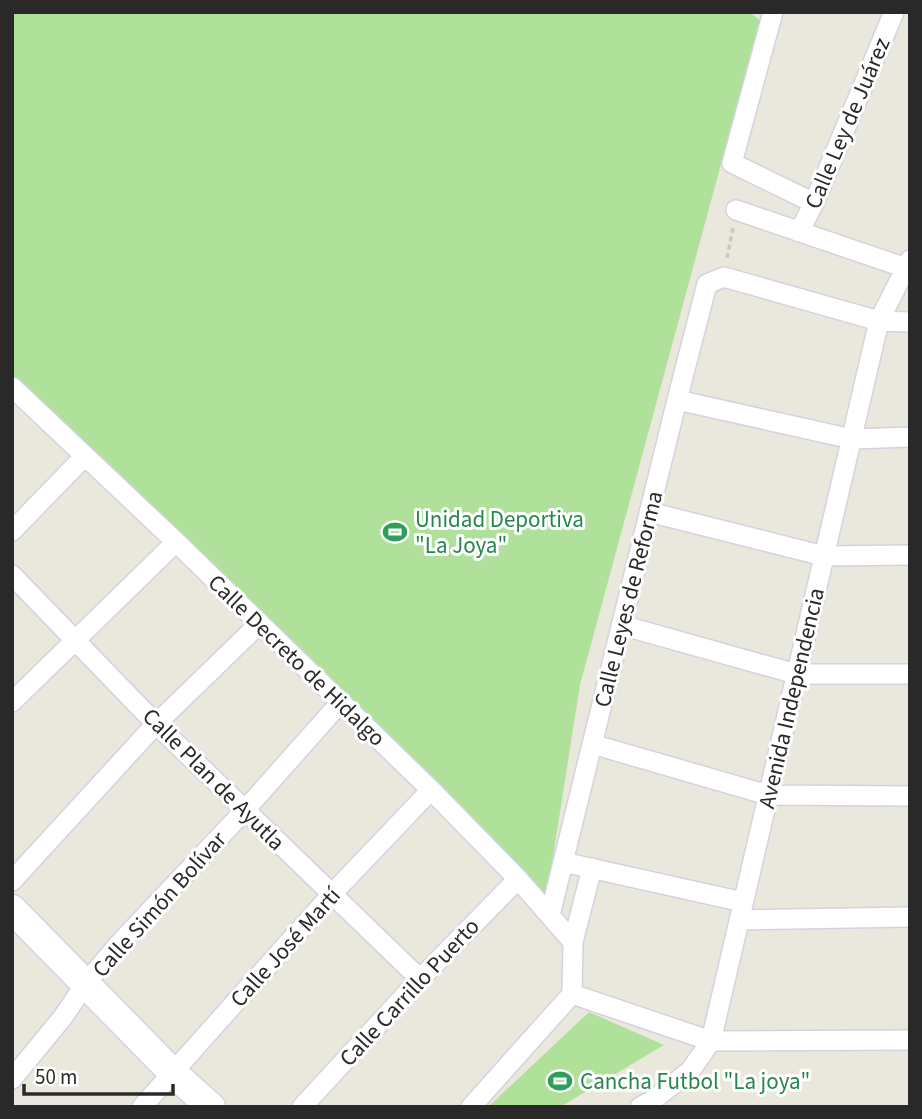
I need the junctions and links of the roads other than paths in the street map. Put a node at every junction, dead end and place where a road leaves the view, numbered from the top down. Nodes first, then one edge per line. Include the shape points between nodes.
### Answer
1 (773, 12) edge
2 (894, 12) edge
3 (814, 203) junction
4 (736, 210) road end
5 (799, 232) junction
6 (908, 265) edge
7 (879, 321) junction
8 (910, 322) edge
9 (12, 387) edge
10 (677, 400) junction
11 (910, 437) edge
12 (852, 439) junction
13 (85, 456) junction
14 (649, 512) junction
15 (12, 531) edge
16 (177, 542) junction
17 (910, 555) edge
18 (824, 556) junction
19 (12, 575) edge
20 (259, 624) junction
21 (621, 625) junction
22 (75, 640) junction
23 (796, 674) junction
24 (910, 674) edge
25 (12, 702) edge
26 (340, 703) junction
27 (156, 724) junction
28 (592, 744) junction
29 (431, 790) junction
30 (768, 795) junction
31 (910, 796) edge
32 (244, 810) junction
33 (563, 862) junction
34 (592, 868) junction
35 (518, 879) junction
36 (12, 881) edge
37 (331, 895) junction
38 (13, 911) edge
39 (741, 911) junction
40 (550, 915) junction
41 (910, 917) edge
42 (573, 942) junction
43 (420, 979) junction
44 (86, 983) junction
45 (572, 994) junction
46 (910, 1040) edge
47 (711, 1041) junction
48 (173, 1073) junction
49 (12, 1079) edge
50 (142, 1107) edge
51 (211, 1107) edge
52 (302, 1107) edge
53 (471, 1107) edge
54 (640, 1107) edge

1 - 3 street via 732,163
2 - 3 street, Calle Ley de Juárez
3 - 5 street, Calle Ley de Juárez
4 - 5 street
5 - 6 street
6 - 7 street, Avenida Independencia
7 - 8 street
7 - 10 street, Calle Leyes de Reforma via 716,281
7 - 12 street, Avenida Independencia
9 - 13 street, Calle Decreto de Hidalgo
10 - 12 street
10 - 14 street, Calle Leyes de Reforma
11 - 12 street
12 - 18 street, Avenida Independencia
13 - 15 street
13 - 16 street, Calle Decreto de Hidalgo
14 - 18 street
14 - 21 street, Calle Leyes de Reforma
16 - 20 street, Calle Decreto de Hidalgo
16 - 22 street
17 - 18 street
18 - 23 street, Avenida Independencia
19 - 22 street, Calle Plan de Ayutla
20 - 26 street, Calle Decreto de Hidalgo
20 - 27 street
21 - 23 street
21 - 28 street, Calle Leyes de Reforma
22 - 25 street
22 - 27 street, Calle Plan de Ayutla
23 - 24 street
23 - 30 street, Avenida Independencia
26 - 29 street, Calle Decreto de Hidalgo
26 - 32 street, Calle Simón Bolívar
27 - 32 street, Calle Plan de Ayutla
27 - 36 street
28 - 30 street
28 - 33 street, Calle Leyes de Reforma
29 - 35 street, Calle Decreto de Hidalgo
29 - 37 street, Calle José Martí
30 - 31 street
30 - 39 street, Avenida Independencia
32 - 37 street, Calle Plan de Ayutla
32 - 44 street, Calle Simón Bolívar
33 - 34 street
33 - 40 street, Calle Leyes de Reforma
34 - 39 street
34 - 42 street
35 - 40 street, Calle Decreto de Hidalgo
35 - 43 street, Calle Carrillo Puerto
37 - 43 street, Calle Plan de Ayutla
37 - 48 street, Calle José Martí
38 - 44 street
39 - 41 street
39 - 47 street, Avenida Independencia
40 - 42 street, Calle Decreto de Hidalgo
42 - 45 street
43 - 52 street, Calle Carrillo Puerto
44 - 48 street
44 - 49 street, Calle Simón Bolívar
45 - 47 street
45 - 53 street
46 - 47 street
47 - 54 street, Avenida Independencia via 690,1071
48 - 50 street, Calle José Martí
48 - 51 street

